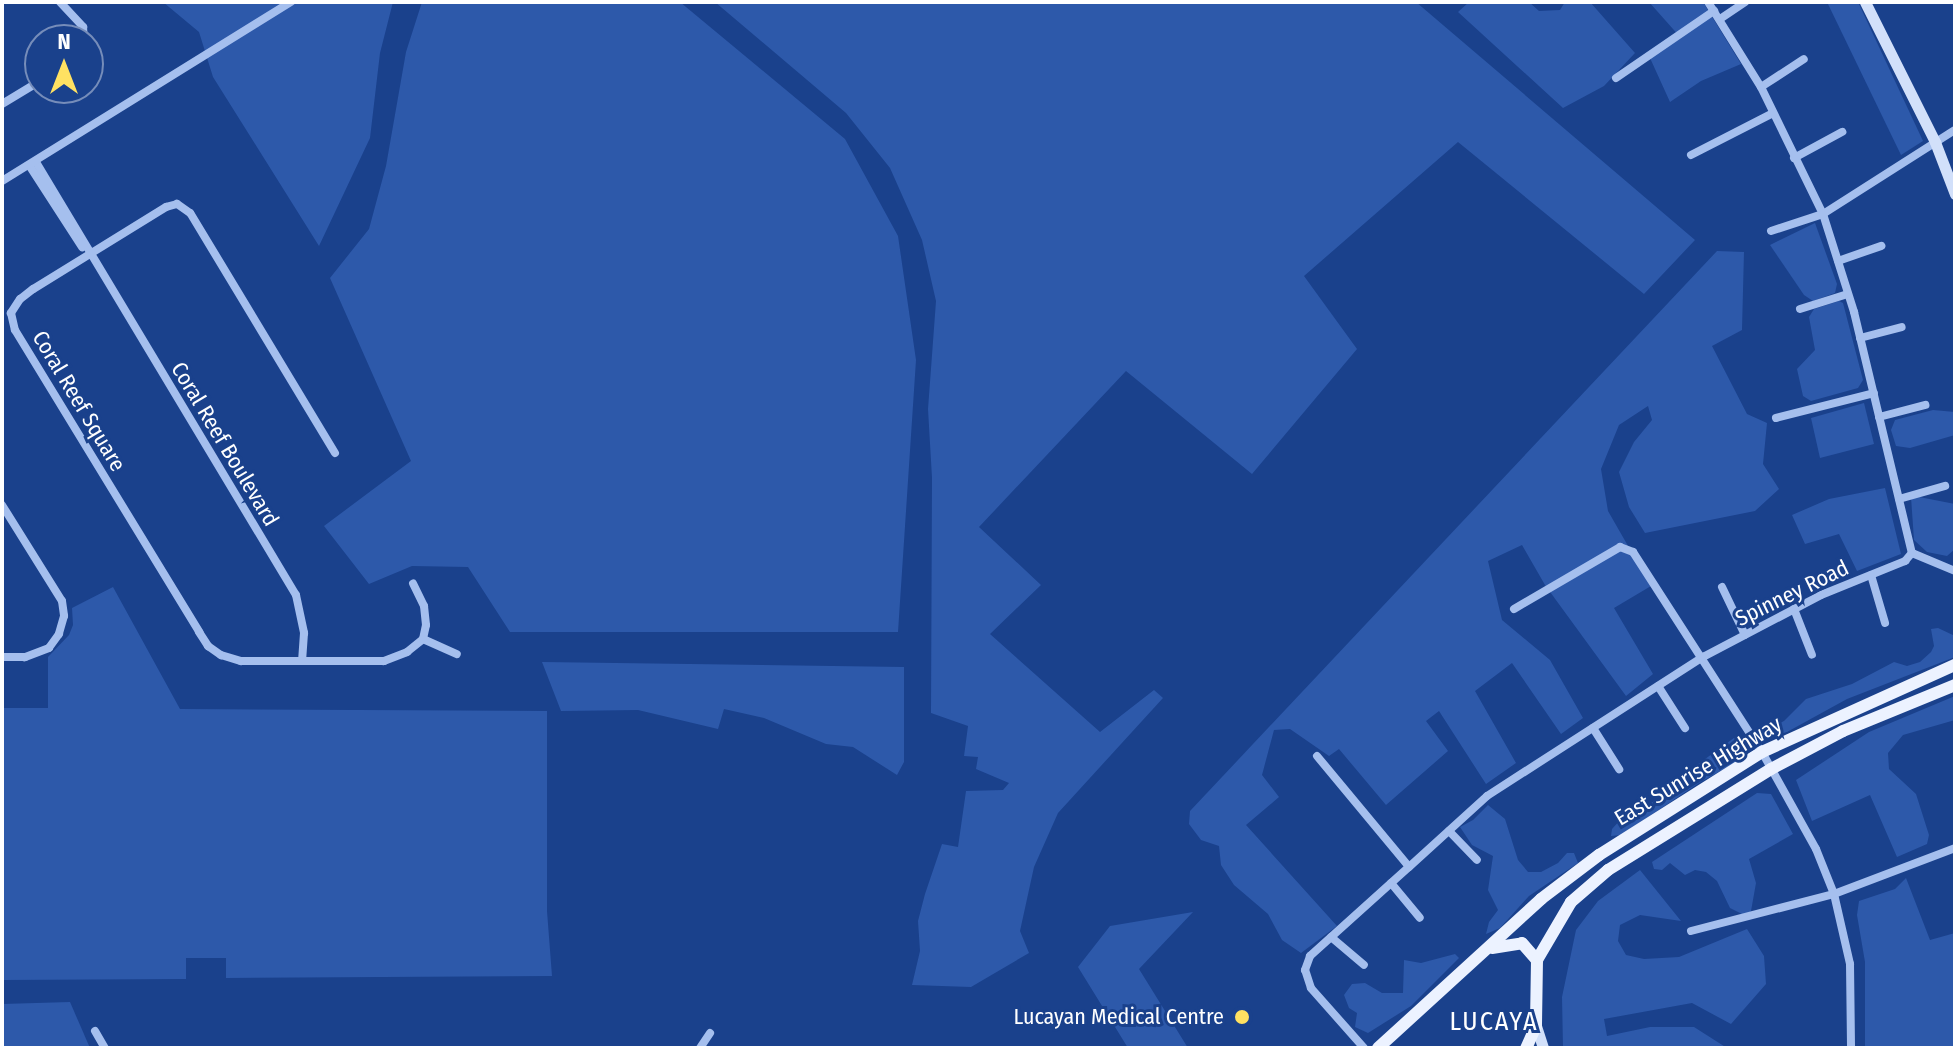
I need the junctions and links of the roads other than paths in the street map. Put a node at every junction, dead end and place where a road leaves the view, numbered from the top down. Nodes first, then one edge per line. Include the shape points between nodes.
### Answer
1 (60, 2) edge
2 (291, 2) edge
3 (1708, 2) edge
4 (1745, 2) edge
5 (1865, 2) edge
6 (1717, 15) junction
7 (80, 24) edge
8 (1804, 59) dead end
9 (1616, 78) dead end
10 (1761, 87) junction
11 (24, 91) edge
12 (2, 104) edge
13 (1773, 113) junction
14 (1955, 130) edge
15 (1842, 132) dead end
16 (1935, 142) junction
17 (1691, 155) dead end
18 (1794, 158) junction
19 (32, 164) junction
20 (2, 181) edge
21 (1955, 194) edge
22 (1823, 214) junction
23 (1771, 231) dead end
24 (1881, 246) dead end
25 (88, 254) junction
26 (1838, 261) junction
27 (1848, 294) junction
28 (1800, 309) dead end
29 (1902, 327) dead end
30 (1860, 338) junction
31 (1874, 393) junction
32 (1925, 405) dead end
33 (1879, 417) junction
34 (1776, 418) dead end
35 (335, 453) dead end
36 (1945, 486) dead end
37 (1899, 499) junction
38 (2, 505) edge
39 (1912, 553) junction
40 (1955, 571) edge
41 (1871, 575) junction
42 (413, 583) dead end
43 (1722, 587) dead end
44 (1514, 609) dead end
45 (1794, 609) junction
46 (1885, 623) dead end
47 (1745, 635) junction
48 (423, 639) junction
49 (457, 654) dead end
50 (1812, 655) dead end
51 (2, 657) edge
52 (1703, 657) junction
53 (302, 661) junction
54 (1955, 665) edge
55 (1955, 685) edge
56 (1658, 686) junction
57 (1593, 728) junction
58 (1685, 728) dead end
59 (1762, 752) junction
60 (1317, 756) dead end
61 (1619, 769) dead end
62 (1771, 769) junction
63 (1449, 831) junction
64 (1955, 848) edge
65 (1477, 860) dead end
66 (1409, 867) junction
67 (1391, 883) junction
68 (1834, 894) junction
69 (1420, 918) dead end
70 (1691, 931) dead end
71 (1331, 937) junction
72 (1486, 951) junction
73 (1537, 960) junction
74 (1364, 965) dead end
75 (1536, 1026) junction
76 (95, 1031) dead end
77 (710, 1033) dead end
78 (1381, 1046) edge
79 (105, 1048) edge
80 (700, 1048) edge
81 (1364, 1048) edge
82 (1526, 1048) edge
83 (1543, 1048) edge
84 (1851, 1048) edge

1 - 7 street
2 - 19 street
3 - 6 street
4 - 6 street
5 - 16 street
6 - 9 street
6 - 10 street
8 - 10 street
10 - 13 street
11 - 12 street
13 - 17 street
13 - 18 street
14 - 16 street
15 - 18 street
16 - 21 street
16 - 22 street
18 - 22 street
19 - 20 street
19 - 25 street, Coral Reef Boulevard
22 - 23 street
22 - 26 street
24 - 26 street
25 - 35 street, Coral Reef Square via 166,207 177,204 190,213
25 - 53 street, Coral Reef Boulevard via 296,595 304,633
25 - 53 street, Coral Reef Square via 20,299 11,313 15,330 208,646 241,661
26 - 27 street
27 - 28 street
27 - 30 street
29 - 30 street
30 - 31 street
31 - 33 street
31 - 34 street
32 - 33 street
33 - 37 street
36 - 37 street
37 - 39 street
38 - 51 street via 62,601 64,616 49,648 25,657
39 - 40 street
39 - 41 street, Spinney Road
41 - 45 street, Spinney Road
41 - 46 street
42 - 48 street via 424,606
43 - 47 street
44 - 52 street via 1620,547 1633,552
45 - 47 street, Spinney Road
45 - 50 street
47 - 52 street, Spinney Road
48 - 49 street
48 - 53 street, Coral Reef Square via 384,661
52 - 56 street, Spinney Road
52 - 59 street
54 - 59 main road, East Sunrise Highway
55 - 62 main road, East Sunrise Highway via 1843,731
56 - 57 street, Spinney Road
56 - 58 street
57 - 61 street
57 - 63 street, Spinney Road via 1487,796
59 - 62 street
59 - 72 main road, East Sunrise Highway via 1599,855 1541,899
60 - 66 street
62 - 68 street via 1811,837
62 - 73 main road, East Sunrise Highway via 1608,870 1571,902
63 - 65 street
63 - 66 street, Spinney Road
64 - 68 street
66 - 67 street, Spinney Road
67 - 69 street
67 - 71 street, Spinney Road
68 - 70 street
68 - 84 street via 1850,964
71 - 74 street
71 - 81 street, Spinney Road via 1310,956 1306,976
72 - 73 main road via 1522,943
72 - 78 main road, East Sunrise Highway
73 - 75 main road
75 - 82 main road
75 - 83 street
76 - 79 street
77 - 80 street

